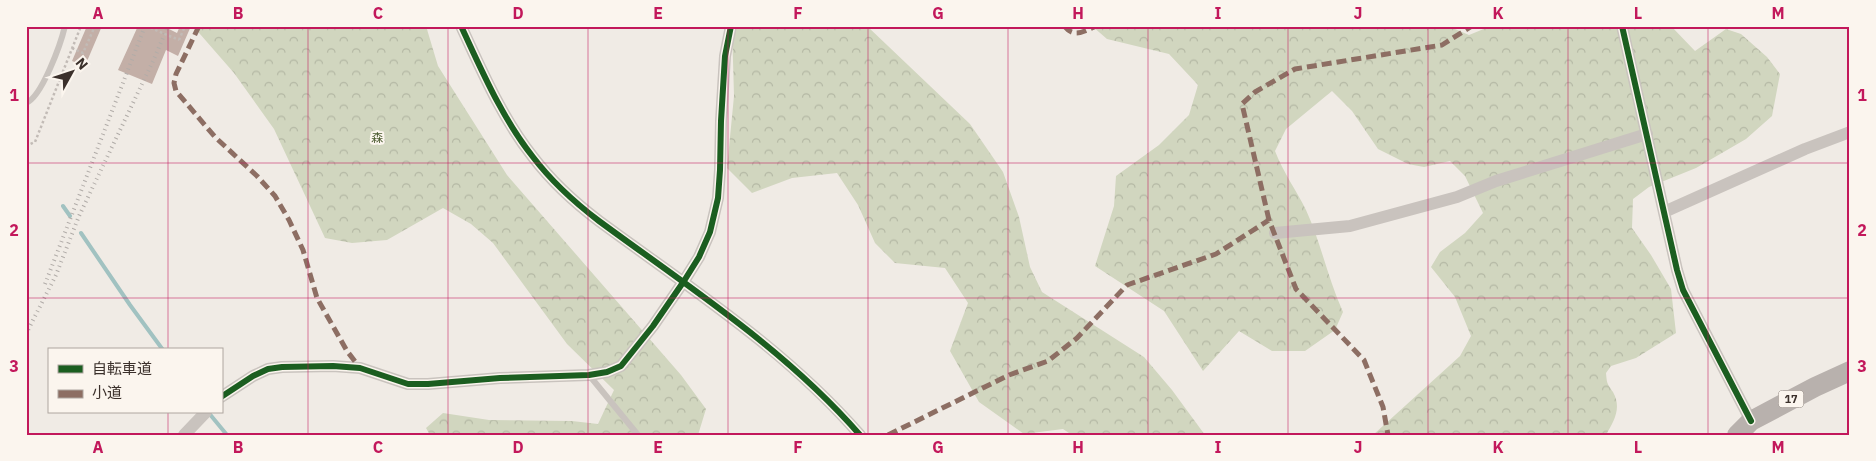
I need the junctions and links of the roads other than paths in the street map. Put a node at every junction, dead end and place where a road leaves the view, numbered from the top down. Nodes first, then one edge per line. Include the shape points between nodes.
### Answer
1 (65, 26) edge
2 (461, 26) edge
3 (731, 26) edge
4 (1622, 26) edge
5 (26, 103) edge
6 (1850, 132) edge
7 (1647, 134) junction
8 (1664, 212) junction
9 (1275, 233) dead end
10 (684, 281) junction
11 (1850, 371) edge
12 (589, 375) junction
13 (222, 396) edge
14 (204, 414) edge
15 (1751, 420) junction
16 (184, 435) edge
17 (638, 435) edge
18 (860, 435) edge
19 (1737, 435) edge

1 - 5 lane via 39,91
2 - 10 street via 494,96 532,156 554,182 599,221
3 - 10 street via 725,56 718,198 710,232
4 - 7 street
6 - 8 street
7 - 8 street
7 - 9 street via 1496,181 1457,197 1350,226
8 - 15 street via 1683,290
10 - 12 street via 621,366
10 - 18 street via 783,358
11 - 15 main road, 17
12 - 13 street via 408,384 360,368 282,367 253,376
12 - 17 lane
14 - 16 street
15 - 19 main road, 17

